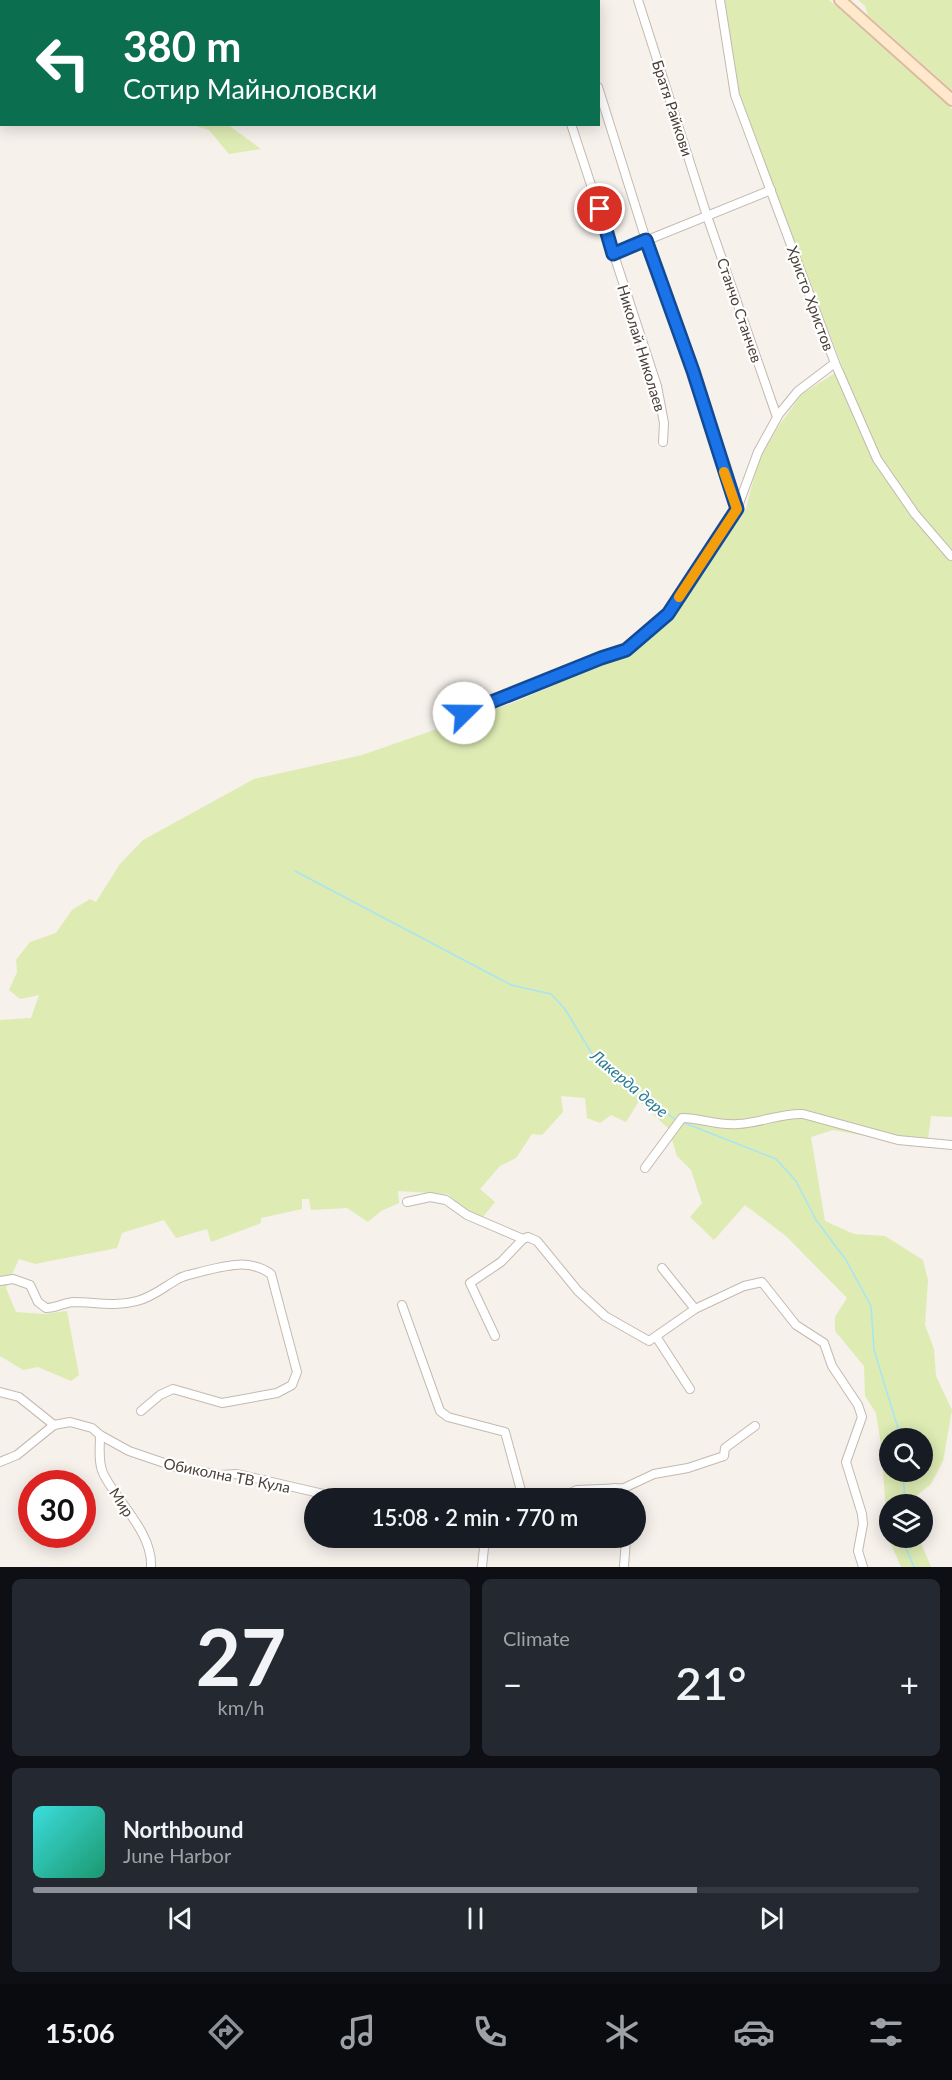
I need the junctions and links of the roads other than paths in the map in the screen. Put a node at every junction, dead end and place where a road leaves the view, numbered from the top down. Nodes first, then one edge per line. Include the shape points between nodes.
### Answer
1 (638, 0) edge
2 (720, 0) edge
3 (840, 0) edge
4 (600, 93) edge
5 (952, 100) edge
6 (572, 126) edge
7 (771, 190) junction
8 (707, 216) junction
9 (646, 240) junction
10 (613, 254) junction
11 (835, 363) junction
12 (777, 417) junction
13 (663, 442) dead end
14 (737, 509) junction
15 (951, 556) edge
16 (464, 713) dead end
17 (952, 1145) edge
18 (645, 1168) dead end
19 (407, 1202) dead end
20 (523, 1239) junction
21 (662, 1268) dead end
22 (0, 1281) edge
23 (402, 1305) dead end
24 (695, 1309) junction
25 (495, 1336) dead end
26 (657, 1338) junction
27 (690, 1389) dead end
28 (0, 1392) edge
29 (141, 1411) dead end
30 (54, 1425) junction
31 (756, 1426) dead end
32 (99, 1436) junction
33 (0, 1462) edge
34 (521, 1488) edge
35 (624, 1488) edge
36 (304, 1490) edge
37 (484, 1548) edge
38 (626, 1548) edge
39 (151, 1567) edge
40 (482, 1567) edge
41 (624, 1567) edge
42 (863, 1567) edge

1 - 8 street, Братя Райкови
2 - 7 street, Христо Христов via 735,95
3 - 5 street
4 - 9 street
6 - 10 street, Николай Николаев
7 - 8 street
7 - 11 street, Христо Христов
8 - 9 street
8 - 12 street, Станчо Станчев
9 - 10 street
9 - 14 street
10 - 13 street, Николай Николаев via 657,386 664,423
11 - 12 street, Христо Христов via 798,391
11 - 15 street via 877,459 915,514
12 - 14 street, Христо Христов via 758,452
14 - 16 street, Христо Христов via 668,614 626,650
17 - 18 street via 898,1140 803,1114 789,1113 737,1124 713,1124 694,1118 680,1122
19 - 20 street via 430,1197 446,1200 467,1215
20 - 25 street via 501,1262 470,1282
20 - 26 street via 539,1242 578,1291 605,1316 649,1341
21 - 24 street
22 - 29 street via 13,1279 30,1285 38,1302 46,1308 58,1308 68,1302 115,1305 153,1295 179,1278 240,1263 262,1267 271,1274 297,1372 288,1389 222,1404 173,1389
23 - 34 street via 440,1411 448,1417 501,1430 507,1436
24 - 26 street
24 - 42 street via 744,1286 762,1282 796,1325 824,1343 832,1366 852,1394 862,1417 846,1462 862,1514 858,1551
26 - 27 street
28 - 30 street via 19,1397
30 - 32 street, Обиколна ТВ Кула via 75,1422 92,1428
30 - 33 street via 17,1455
31 - 35 street via 725,1448 724,1456 654,1474
32 - 36 street, Обиколна ТВ Кула via 139,1455 192,1471 237,1474
32 - 39 street, Мир via 103,1474 129,1510 151,1557
37 - 40 street
38 - 41 street

